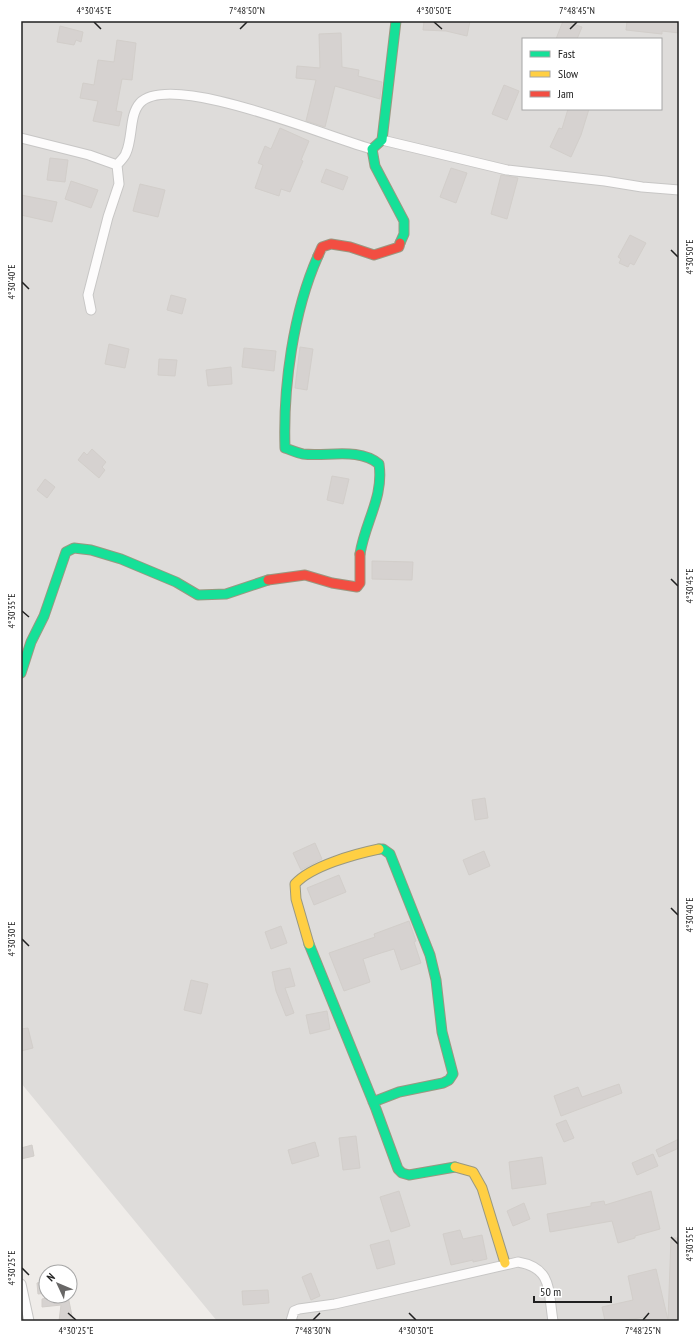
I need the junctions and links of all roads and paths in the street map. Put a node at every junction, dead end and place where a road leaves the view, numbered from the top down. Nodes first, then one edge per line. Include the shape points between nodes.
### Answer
1 (396, 21) edge
2 (21, 138) edge
3 (382, 140) junction
4 (372, 149) junction
5 (117, 165) junction
6 (679, 190) edge
7 (91, 310) dead end
8 (21, 673) edge
9 (373, 1102) junction
10 (505, 1264) junction
11 (21, 1284) edge
12 (29, 1321) edge
13 (290, 1321) edge
14 (553, 1321) edge

1 - 3 street
2 - 5 street via 89,155
3 - 4 street
3 - 6 street via 507,170
4 - 5 street via 252,109 171,94 154,96 140,103 132,122 126,153
4 - 8 street via 375,166 404,221 404,234 399,247 374,255 331,244 322,247 313,264 290,354 284,439 285,448 290,451 302,454 348,454 373,459 379,464 379,489 358,563 360,583 357,587 332,584 305,575 294,575 263,581 226,594 198,595 176,582 121,559 74,548 66,552
5 - 7 street via 119,184 88,295
9 - 9 street via 316,962 295,895 295,884 299,878 336,862 383,849 390,854 430,955 436,980 442,1032 453,1074 443,1083 399,1092
9 - 10 street via 398,1169 402,1173 458,1166 473,1172 482,1188
10 - 13 street via 335,1304 299,1309 294,1312
10 - 14 street via 529,1264 539,1269 546,1277
11 - 12 street

